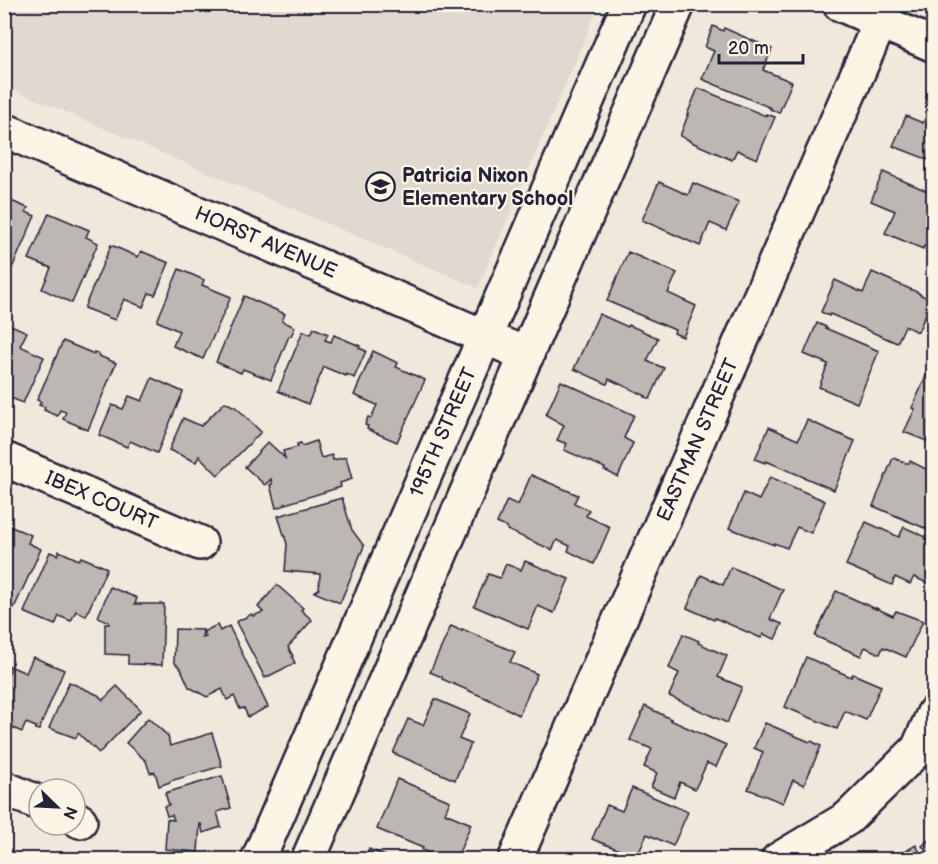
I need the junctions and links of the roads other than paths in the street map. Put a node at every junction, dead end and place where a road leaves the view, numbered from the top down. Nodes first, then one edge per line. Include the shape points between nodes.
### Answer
1 (629, 4) edge
2 (678, 4) edge
3 (840, 4) edge
4 (880, 22) junction
5 (933, 45) edge
6 (4, 130) edge
7 (485, 336) junction
8 (527, 355) junction
9 (4, 459) edge
10 (200, 543) dead end
11 (933, 713) edge
12 (4, 788) edge
13 (27, 798) edge
14 (258, 860) edge
15 (308, 860) edge
16 (515, 860) edge
17 (778, 860) edge

1 - 7 street, 195TH STREET
2 - 8 street
3 - 4 street
4 - 5 street
4 - 16 street, EASTMAN STREET
6 - 7 street, HORST AVENUE
7 - 8 street, HORST AVENUE
7 - 14 street, 195TH STREET
8 - 15 street
9 - 10 street, IBEX COURT
11 - 17 street via 918,749 848,818
12 - 13 street

